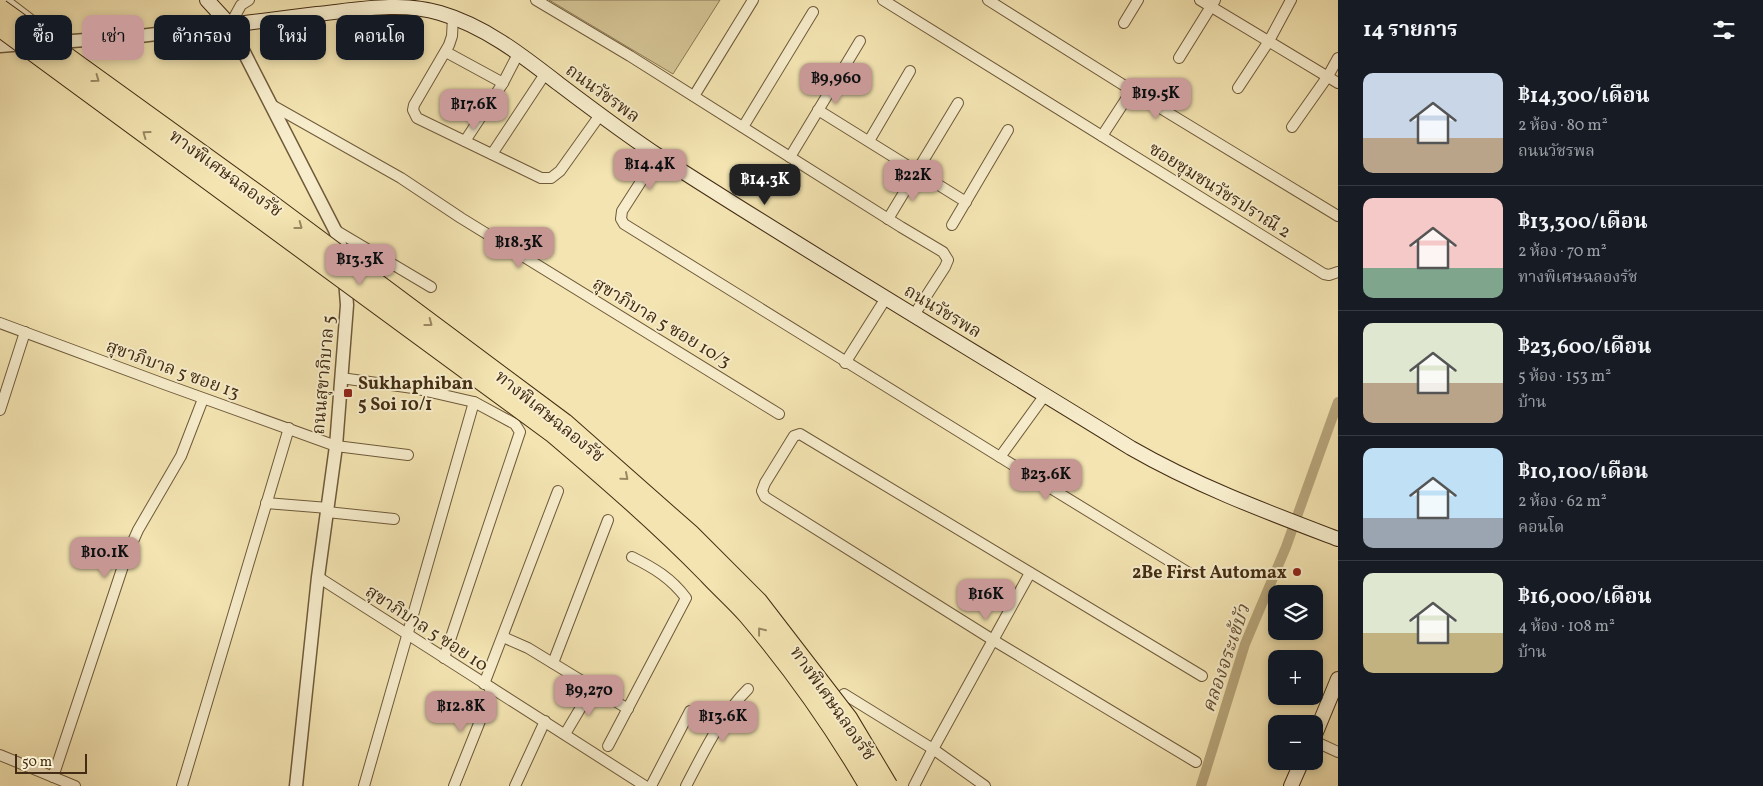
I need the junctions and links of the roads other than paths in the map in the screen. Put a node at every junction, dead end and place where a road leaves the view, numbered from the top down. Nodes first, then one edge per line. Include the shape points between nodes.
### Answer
1 (5, 0) edge
2 (207, 0) edge
3 (536, 0) edge
4 (753, 0) edge
5 (883, 0) edge
6 (988, 0) edge
7 (1138, 0) edge
8 (1200, 0) edge
9 (1291, 0) edge
10 (243, 2) edge
11 (1213, 3) edge
12 (0, 9) edge
13 (813, 12) dead end
14 (24, 15) edge
15 (221, 15) edge
16 (236, 15) edge
17 (453, 17) junction
18 (250, 23) edge
19 (1124, 23) dead end
20 (0, 26) edge
21 (154, 34) edge
22 (72, 40) edge
23 (860, 41) dead end
24 (1269, 41) junction
25 (15, 45) edge
26 (0, 46) edge
27 (446, 52) junction
28 (518, 54) junction
29 (1179, 58) dead end
30 (1338, 58) edge
31 (248, 60) edge
32 (910, 71) dead end
33 (545, 74) junction
34 (1328, 76) junction
35 (503, 83) junction
36 (1338, 83) edge
37 (1238, 88) dead end
38 (1132, 90) junction
39 (694, 96) junction
40 (958, 103) dead end
41 (270, 104) junction
42 (818, 110) junction
43 (600, 115) junction
44 (743, 127) junction
45 (1292, 127) dead end
46 (1008, 130) dead end
47 (1102, 136) junction
48 (465, 141) junction
49 (869, 141) junction
50 (492, 154) junction
51 (658, 156) junction
52 (790, 157) junction
53 (917, 171) junction
54 (966, 202) junction
55 (1338, 216) edge
56 (888, 219) junction
57 (952, 225) dead end
58 (335, 230) junction
59 (1338, 272) edge
60 (431, 287) dead end
61 (886, 298) junction
62 (914, 315) junction
63 (0, 323) edge
64 (25, 332) junction
65 (845, 363) junction
66 (341, 378) junction
67 (1045, 395) junction
68 (203, 398) junction
69 (474, 402) junction
70 (0, 410) edge
71 (779, 414) dead end
72 (289, 428) junction
73 (336, 446) junction
74 (408, 455) dead end
75 (1000, 458) junction
76 (558, 491) dead end
77 (266, 503) junction
78 (328, 510) junction
79 (394, 519) dead end
80 (608, 520) dead end
81 (1338, 538) edge
82 (632, 557) dead end
83 (1030, 573) junction
84 (1189, 573) dead end
85 (318, 577) junction
86 (408, 635) junction
87 (503, 637) junction
88 (993, 640) junction
89 (444, 658) junction
90 (553, 663) junction
91 (1202, 676) dead end
92 (1338, 679) edge
93 (487, 686) junction
94 (593, 687) junction
95 (748, 689) dead end
96 (844, 694) dead end
97 (628, 709) junction
98 (690, 711) dead end
99 (1323, 716) edge
100 (545, 721) junction
101 (565, 734) junction
102 (1323, 744) edge
103 (608, 746) dead end
104 (933, 749) junction
105 (1338, 752) edge
106 (0, 756) edge
107 (1196, 762) dead end
108 (1298, 770) edge
109 (53, 777) junction
110 (70, 785) edge
111 (182, 786) edge
112 (296, 786) edge
113 (364, 786) edge
114 (454, 786) edge
115 (515, 786) edge
116 (645, 786) edge
117 (652, 786) edge
118 (686, 786) edge
119 (869, 786) edge
120 (888, 786) edge
121 (914, 786) edge
122 (986, 786) edge
123 (1291, 786) edge

1 - 14 street
2 - 15 main road, ถนนสุขาภิบาล 5
3 - 39 street
4 - 39 street
5 - 47 street, ซอยชุมชนวัชรปราณี 2
6 - 38 street
7 - 19 street
8 - 11 street
9 - 24 street
10 - 16 street
11 - 24 street
11 - 29 street
12 -> 120 highway, ทางพิเศษฉลองรัช, bridge via 269,203 564,423 691,535 758,602 848,719
13 - 44 street
17 - 18 main road, ถนนวัชรพล via 422,9 378,8
17 - 27 street via 452,36
17 - 28 main road, ถนนวัชรพล via 479,28
119 -> 20 highway, ทางพิเศษฉลองรัช, bridge via 802,683 747,614 625,495 545,427
21 - 22 street, ถนนวัชรพล
23 - 42 street
24 - 34 street
24 - 37 street
25 - 26 street, ถนนวัชรพล
27 - 35 street
27 - 48 street via 416,101 414,110 417,118
28 - 33 main road, ถนนวัชรพล
28 - 35 street
30 - 34 street
31 - 41 street, ถนนสุขาภิบาล 5
32 - 49 street
33 - 43 main road, ถนนวัชรพล
33 - 50 street
34 - 36 street
34 - 45 street
35 - 48 street
38 - 47 street
38 - 55 street
39 - 44 street
40 - 53 street
41 - 58 street, ถนนสุขาภิบาล 5
41 - 71 street, สุขาภิบาล 5 ซอย 10/3 via 401,178
42 - 49 street
42 - 52 street
43 - 50 street via 560,171 551,178 541,178
43 - 51 main road, ถนนวัชรพล
44 - 52 street
46 - 54 street
47 - 59 street, ซอยชุมชนวัชรปราณี 2 via 1324,274
48 - 50 street
49 - 53 street
51 - 61 main road, ถนนวัชรพล
51 - 65 street via 622,211 624,224
52 - 56 street
53 - 54 street
53 - 56 street
54 - 57 street
56 - 62 street via 943,252 948,260
58 - 60 street
58 - 66 street, ถนนสุขาภิบาล 5 via 343,253 347,305
61 - 62 main road, ถนนวัชรพล
61 - 65 street
62 - 67 main road, ถนนวัชรพล
63 - 64 street, สุขาภิบาล 5 ซอย 13
64 - 68 street, สุขาภิบาล 5 ซอย 13
64 - 70 street
65 - 75 street
66 - 69 street via 413,388
66 - 73 street, ถนนสุขาภิบาล 5
67 - 75 street
67 - 81 main road, ถนนวัชรพล via 1174,472
68 - 72 street, สุขาภิบาล 5 ซอย 13
68 - 109 street via 181,456 126,556
69 - 86 street
69 - 89 street via 515,424 520,432
72 - 73 street, สุขาภิบาล 5 ซอย 13
72 - 77 street
73 - 74 street, สุขาภิบาล 5 ซอย 13
73 - 78 street, ถนนสุขาภิบาล 5
75 - 84 street
76 - 87 street
77 - 78 street
77 - 111 street
78 - 79 street
78 - 85 street, ถนนสุขาภิบาล 5
80 - 90 street
82 - 97 street via 676,584 686,598
83 - 88 street
83 - 88 street via 800,434 794,436 765,483 762,491 766,498
83 - 91 street
85 - 86 street, สุขาภิบาล 5 ซอย 10
85 - 112 street, ถนนสุขาภิบาล 5
86 - 89 street, สุขาภิบาล 5 ซอย 10
86 - 113 street
87 - 90 street
87 - 93 street
88 - 104 street
88 - 107 street
89 - 93 street, สุขาภิบาล 5 ซอย 10
90 - 94 street
92 - 99 main road
93 - 100 street, สุขาภิบาล 5 ซอย 10
93 - 114 street via 486,706
94 - 97 street
94 - 101 street
95 - 118 street via 719,725
96 - 104 street
97 - 103 street
98 - 117 street
100 - 101 street, สุขาภิบาล 5 ซอย 10
100 - 115 street
101 - 116 street, สุขาภิบาล 5 ซอย 10
102 - 105 street
104 - 121 street
104 - 122 street
106 - 109 street
108 - 123 main road
109 - 110 street

